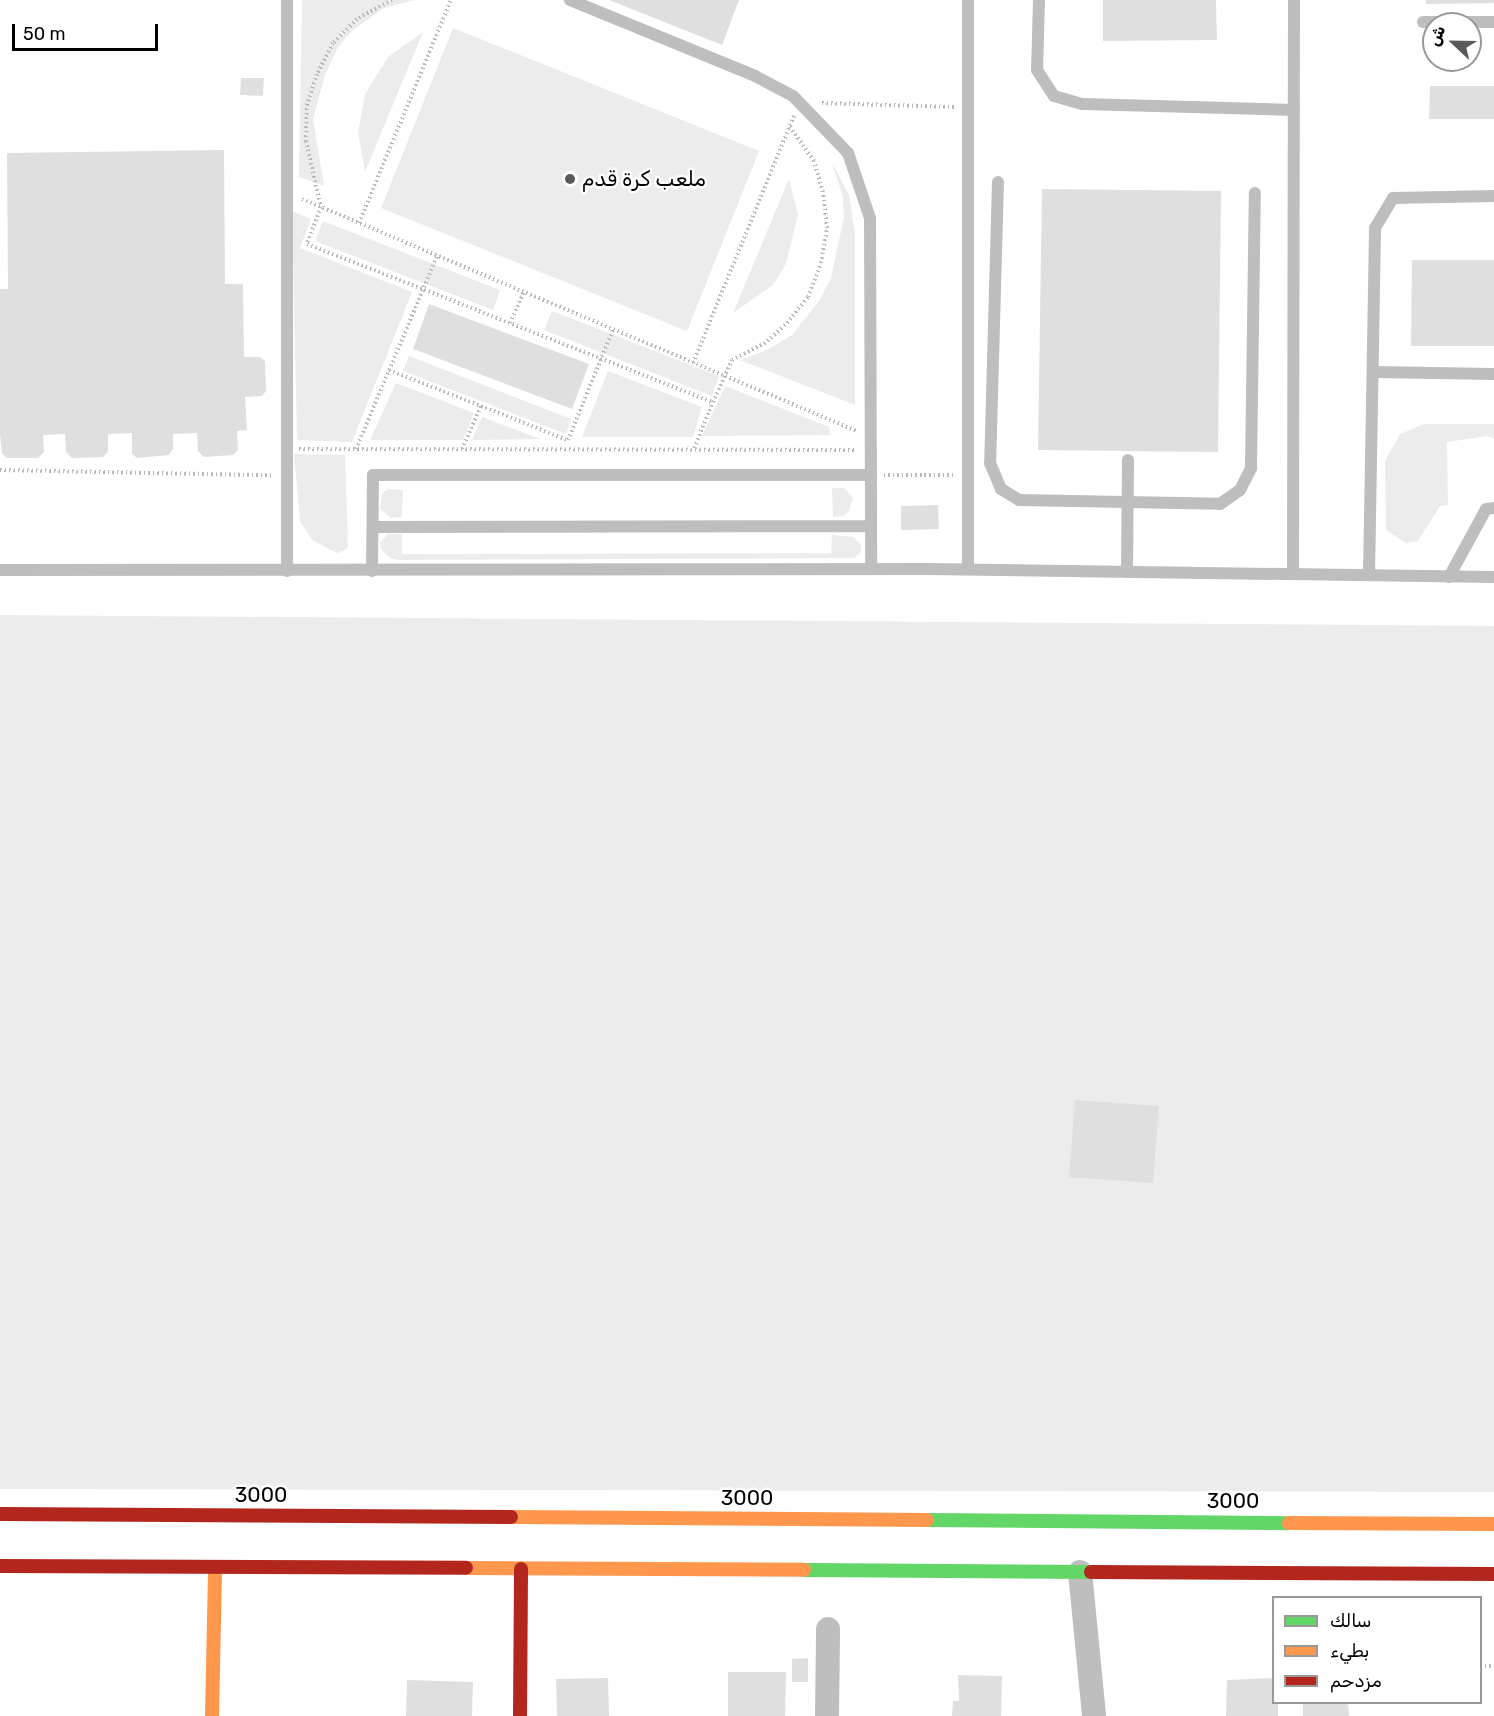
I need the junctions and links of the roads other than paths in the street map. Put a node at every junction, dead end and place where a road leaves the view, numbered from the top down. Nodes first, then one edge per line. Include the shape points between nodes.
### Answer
1 (287, 0) edge
2 (570, 0) edge
3 (968, 0) edge
4 (1039, 0) edge
5 (1294, 0) edge
6 (1294, 110) junction
7 (998, 182) dead end
8 (1255, 193) dead end
9 (1494, 196) edge
10 (1373, 372) junction
11 (1494, 374) edge
12 (1128, 460) dead end
13 (871, 475) junction
14 (1128, 502) junction
15 (1494, 508) edge
16 (871, 526) junction
17 (373, 527) junction
18 (871, 569) junction
19 (968, 569) junction
20 (0, 570) edge
21 (287, 571) junction
22 (372, 571) junction
23 (1127, 572) junction
24 (1293, 574) junction
25 (1369, 575) junction
26 (1449, 577) junction
27 (1494, 577) edge
28 (0, 1514) edge
29 (1494, 1524) edge
30 (0, 1566) edge
31 (215, 1568) junction
32 (521, 1569) junction
33 (1080, 1572) junction
34 (1494, 1574) edge
35 (828, 1629) dead end
36 (212, 1716) edge
37 (520, 1716) edge
38 (827, 1716) edge
39 (1094, 1716) edge

1 - 21 lane
2 - 13 lane via 755,76 800,102 848,153 870,218
3 - 19 lane
4 - 6 lane via 1037,70 1054,96 1082,104
5 - 6 lane
6 - 24 lane
7 - 14 lane via 990,463 1001,489 1019,500
8 - 14 lane via 1251,468 1240,490 1220,504
9 - 10 lane via 1393,198 1375,228
10 - 11 lane
10 - 25 lane
12 - 14 lane
13 - 16 lane
13 - 17 lane via 373,475
14 - 23 lane
15 - 26 lane via 1486,509
16 - 17 lane
16 - 18 lane
17 - 22 lane
18 - 19 lane
18 - 22 lane
19 - 23 lane
20 - 21 lane
21 - 22 lane
23 - 24 lane
24 - 25 lane
25 - 26 lane
26 - 27 lane
28 - 29 street, 3000
30 - 31 street
31 - 32 street
31 - 36 street
32 - 33 street
32 - 37 street
33 - 34 street
33 - 39 street
35 - 38 street

